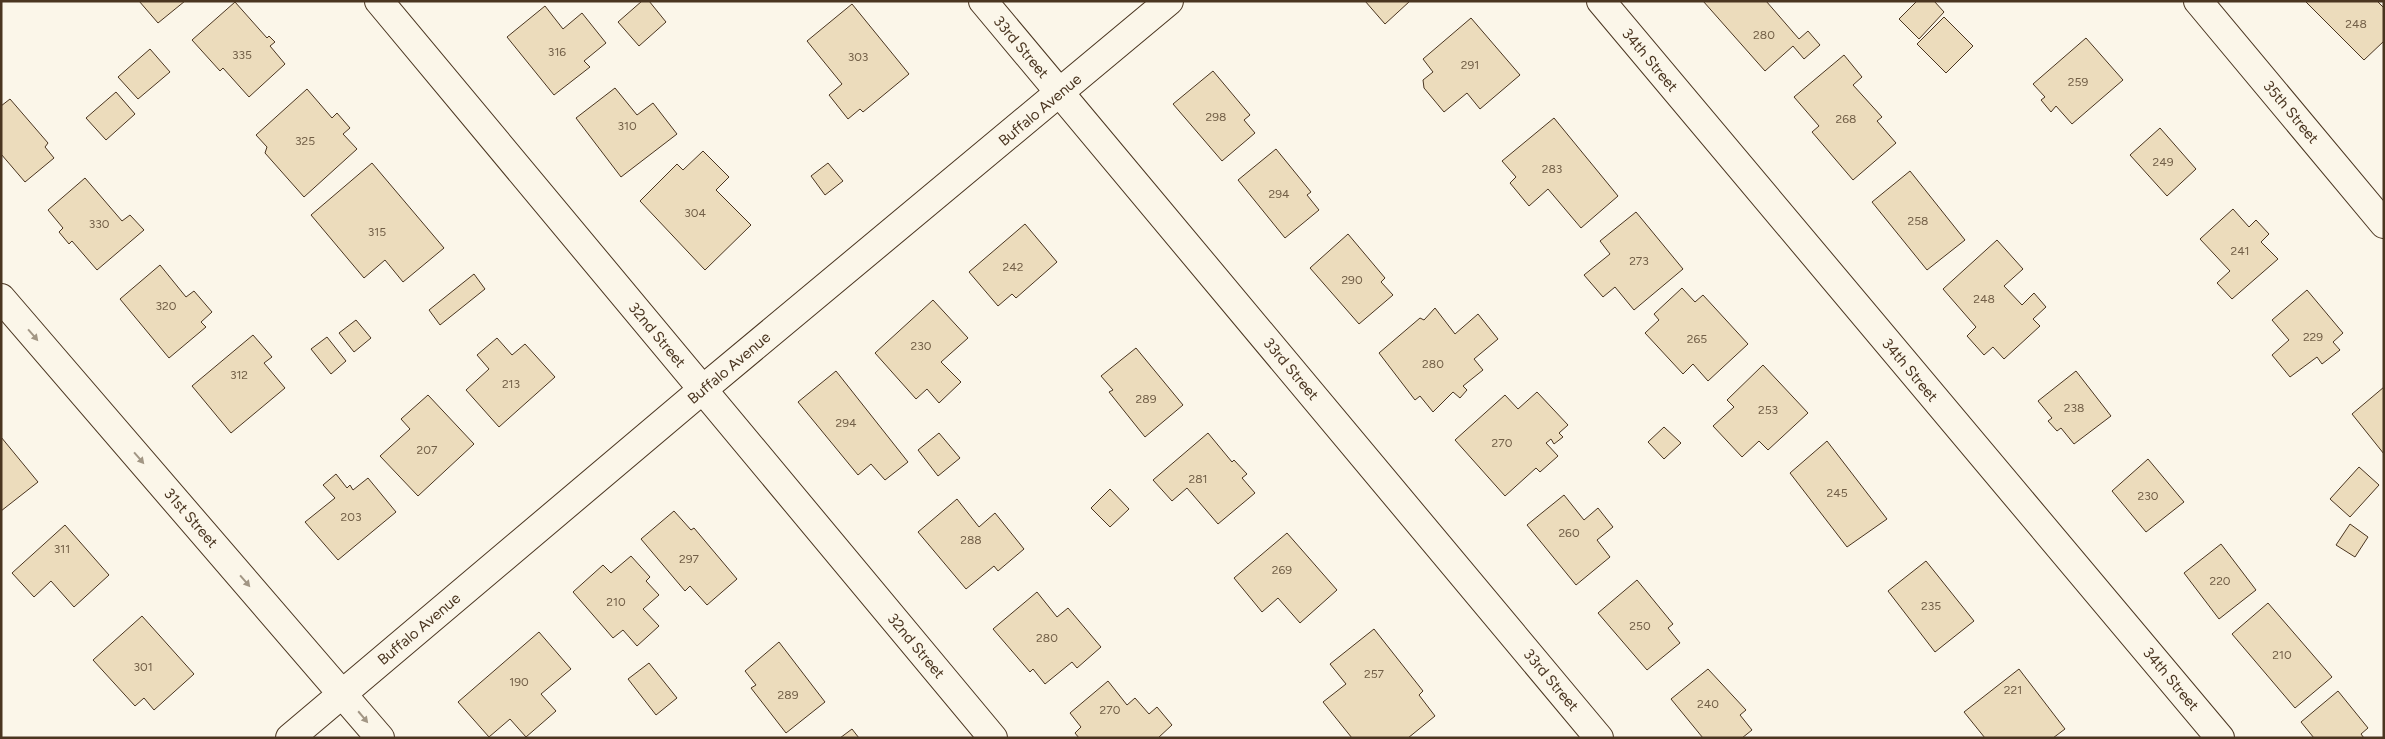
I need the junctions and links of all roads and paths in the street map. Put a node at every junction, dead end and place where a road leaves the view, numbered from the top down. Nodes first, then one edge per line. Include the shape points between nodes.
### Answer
1 (379, 1) edge
2 (983, 1) edge
3 (1169, 1) edge
4 (1601, 1) edge
5 (2198, 1) edge
6 (1060, 94) junction
7 (2384, 224) edge
8 (1, 298) edge
9 (702, 390) junction
10 (343, 694) junction
11 (290, 738) edge
12 (380, 738) edge
13 (993, 738) edge
14 (1599, 738) edge
15 (2220, 738) edge

1 - 9 street, 32nd Street
2 - 6 street, 33rd Street
3 - 6 street, Buffalo Avenue
4 - 15 street, 34th Street
5 - 7 street, 35th Street
6 - 9 street, Buffalo Avenue
6 - 14 street, 33rd Street
8 -> 10 street, 31st Street
9 - 10 street, Buffalo Avenue
9 - 13 street, 32nd Street
10 - 11 street, Buffalo Avenue
10 -> 12 street, 31st Street

